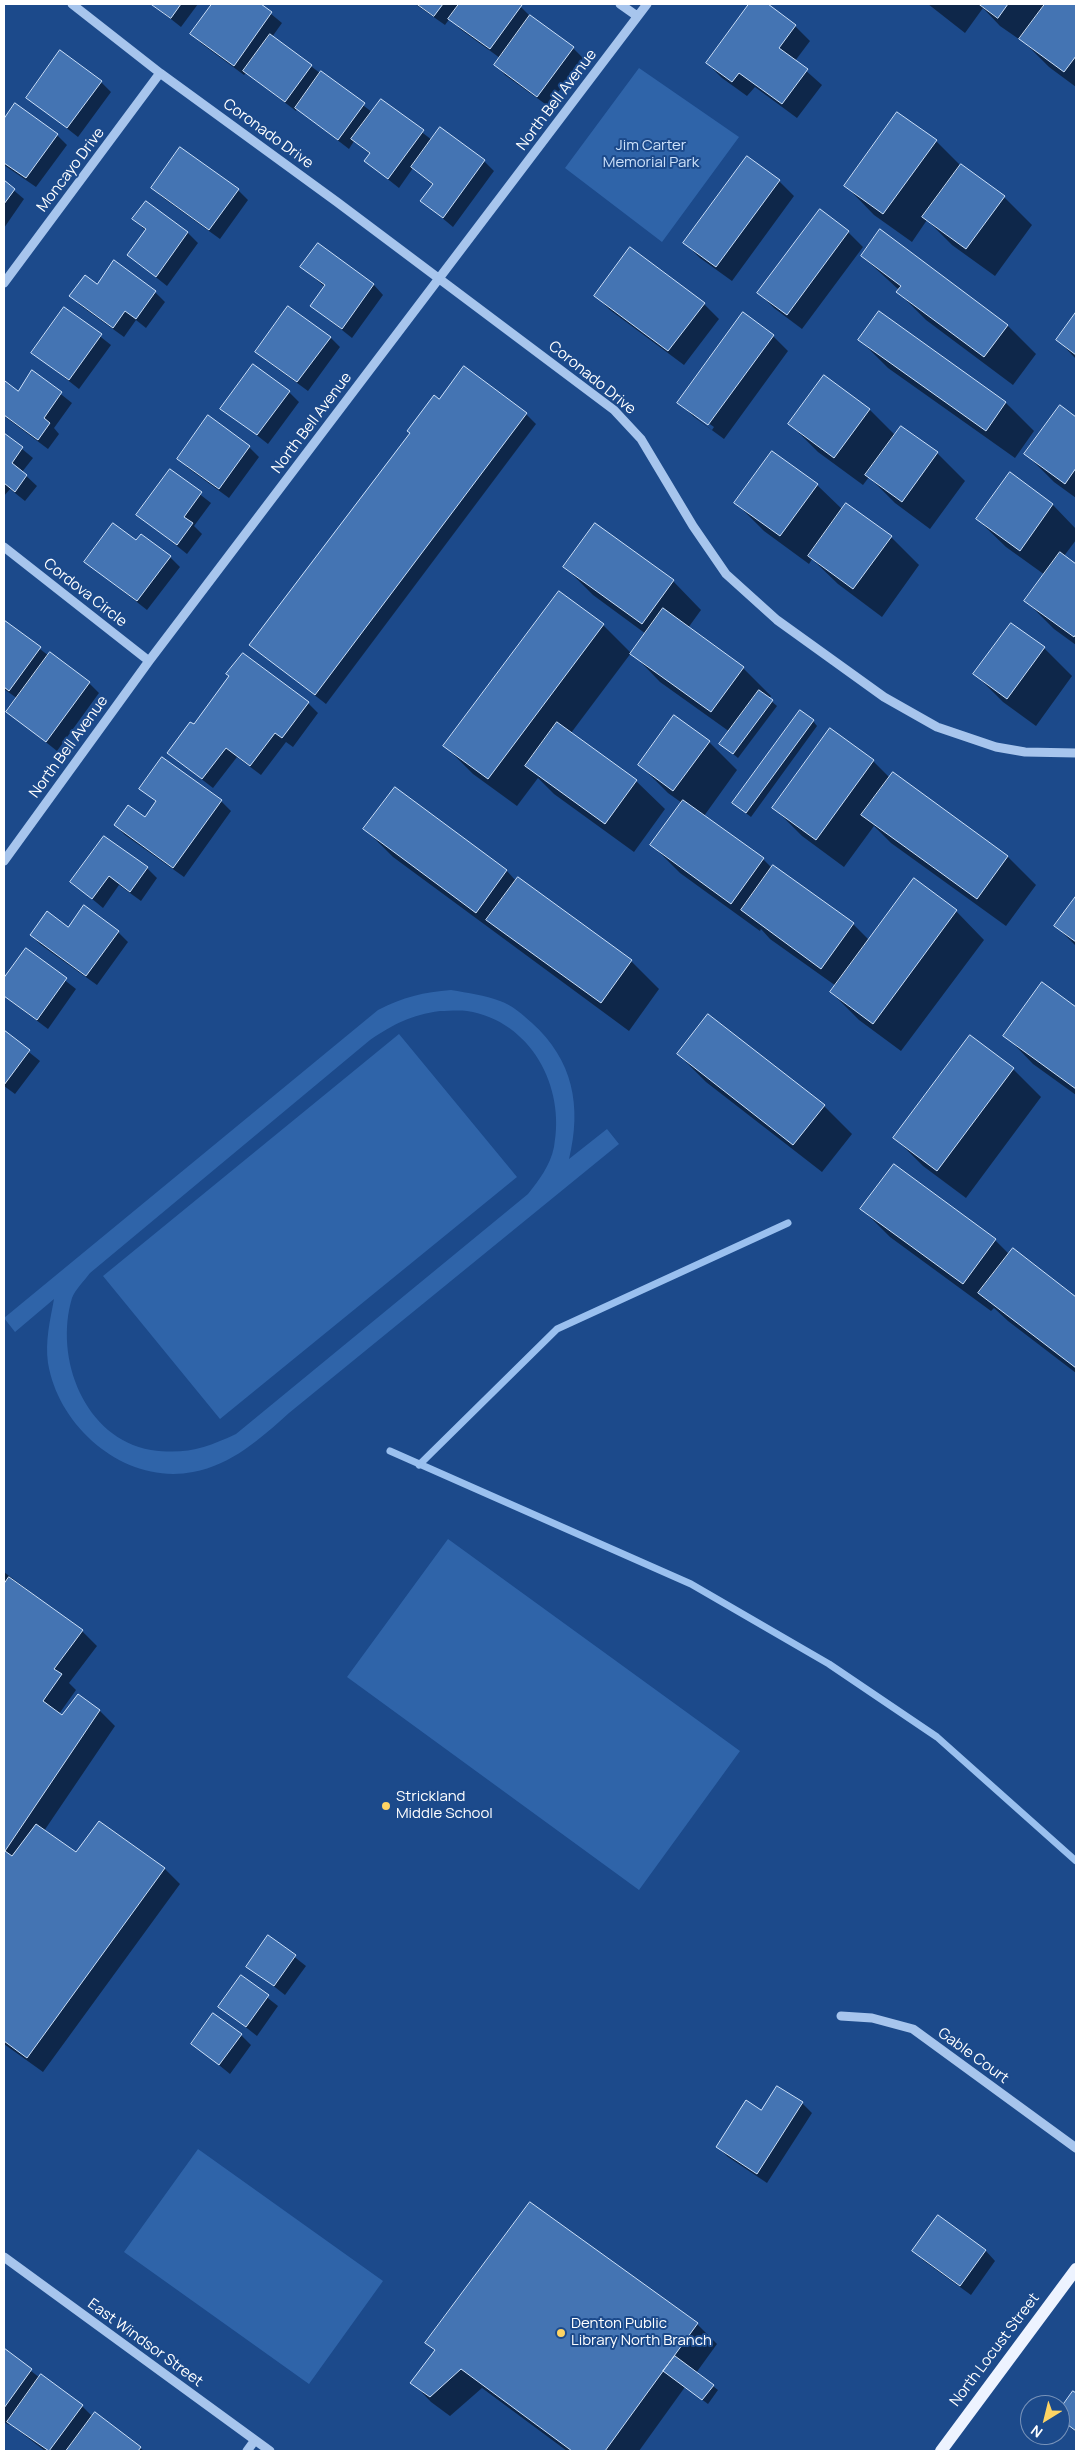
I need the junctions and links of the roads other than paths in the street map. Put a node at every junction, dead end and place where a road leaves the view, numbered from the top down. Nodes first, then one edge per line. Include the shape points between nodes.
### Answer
1 (72, 4) edge
2 (620, 4) edge
3 (647, 4) edge
4 (637, 16) junction
5 (160, 73) junction
6 (438, 280) junction
7 (4, 283) edge
8 (4, 547) edge
9 (149, 660) junction
10 (1076, 753) edge
11 (4, 861) edge
12 (841, 2016) dead end
13 (1076, 2148) edge
14 (4, 2257) edge
15 (1076, 2269) edge
16 (255, 2440) junction
17 (247, 2451) edge
18 (270, 2451) edge
19 (940, 2451) edge

1 - 5 street, Coronado Drive
2 - 4 street
3 - 4 street, North Bell Avenue
4 - 6 street, North Bell Avenue
5 - 6 street, Coronado Drive
5 - 7 street, Moncayo Drive
6 - 9 street, North Bell Avenue
6 - 10 street, Coronado Drive via 617,414 641,439 726,574 777,620 884,697 937,727 996,747 1025,752
8 - 9 street, Cordova Circle
9 - 11 street, North Bell Avenue
12 - 13 street, Gable Court via 872,2018 913,2029
14 - 16 street, East Windsor Street
15 - 19 main road, North Locust Street
16 - 17 street
16 - 18 street, East Windsor Street

